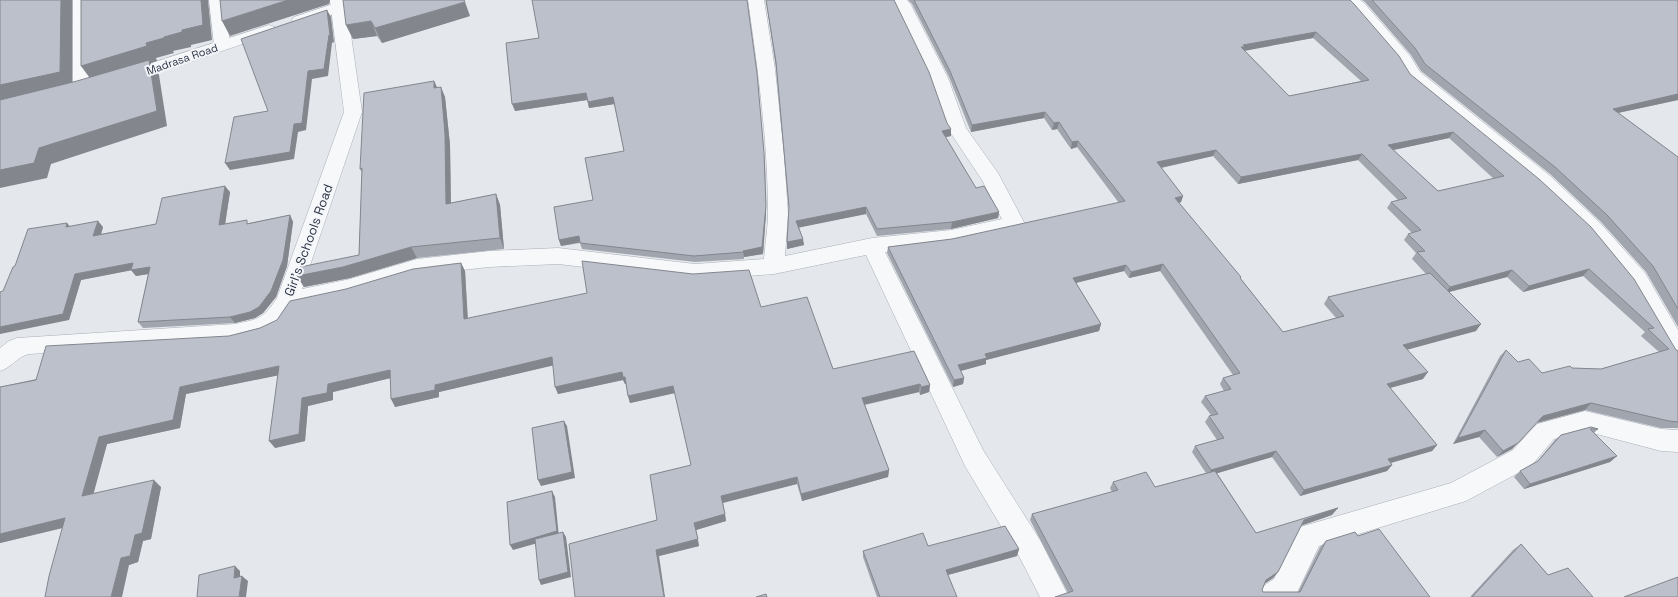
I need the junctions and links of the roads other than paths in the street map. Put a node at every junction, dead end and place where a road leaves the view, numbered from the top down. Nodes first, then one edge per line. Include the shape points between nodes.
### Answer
1 (82, 0) edge
2 (217, 0) edge
3 (361, 0) edge
4 (756, 0) edge
5 (897, 0) edge
6 (1348, 0) edge
7 (339, 4) edge
8 (222, 45) junction
9 (872, 246) junction
10 (774, 266) junction
11 (287, 300) junction
12 (1678, 350) edge
13 (0, 361) edge
14 (1678, 440) edge
15 (1055, 597) edge
16 (1272, 597) edge

1 - 8 street, Madrasa Road via 90,88
2 - 8 street
3 - 7 street, Madrasa Road
4 - 10 street via 774,154 778,214
5 - 9 street via 903,5 939,78 957,129 990,178 1015,224 951,238
6 - 12 street via 1358,6 1404,60 1413,75 1542,180 1593,228 1637,279
7 - 8 street, Madrasa Road
7 - 11 street, Girl's Schools Road via 353,112
9 - 10 street
9 - 15 street via 974,458 1030,549
10 - 11 street via 695,272 558,256 489,259 417,267 350,287
11 - 13 street, Girl's Schools Road via 274,320 257,328 235,333 29,345 17,347
14 - 16 street via 1661,440 1585,422 1546,431 1522,458 1457,493 1310,536 1284,589

